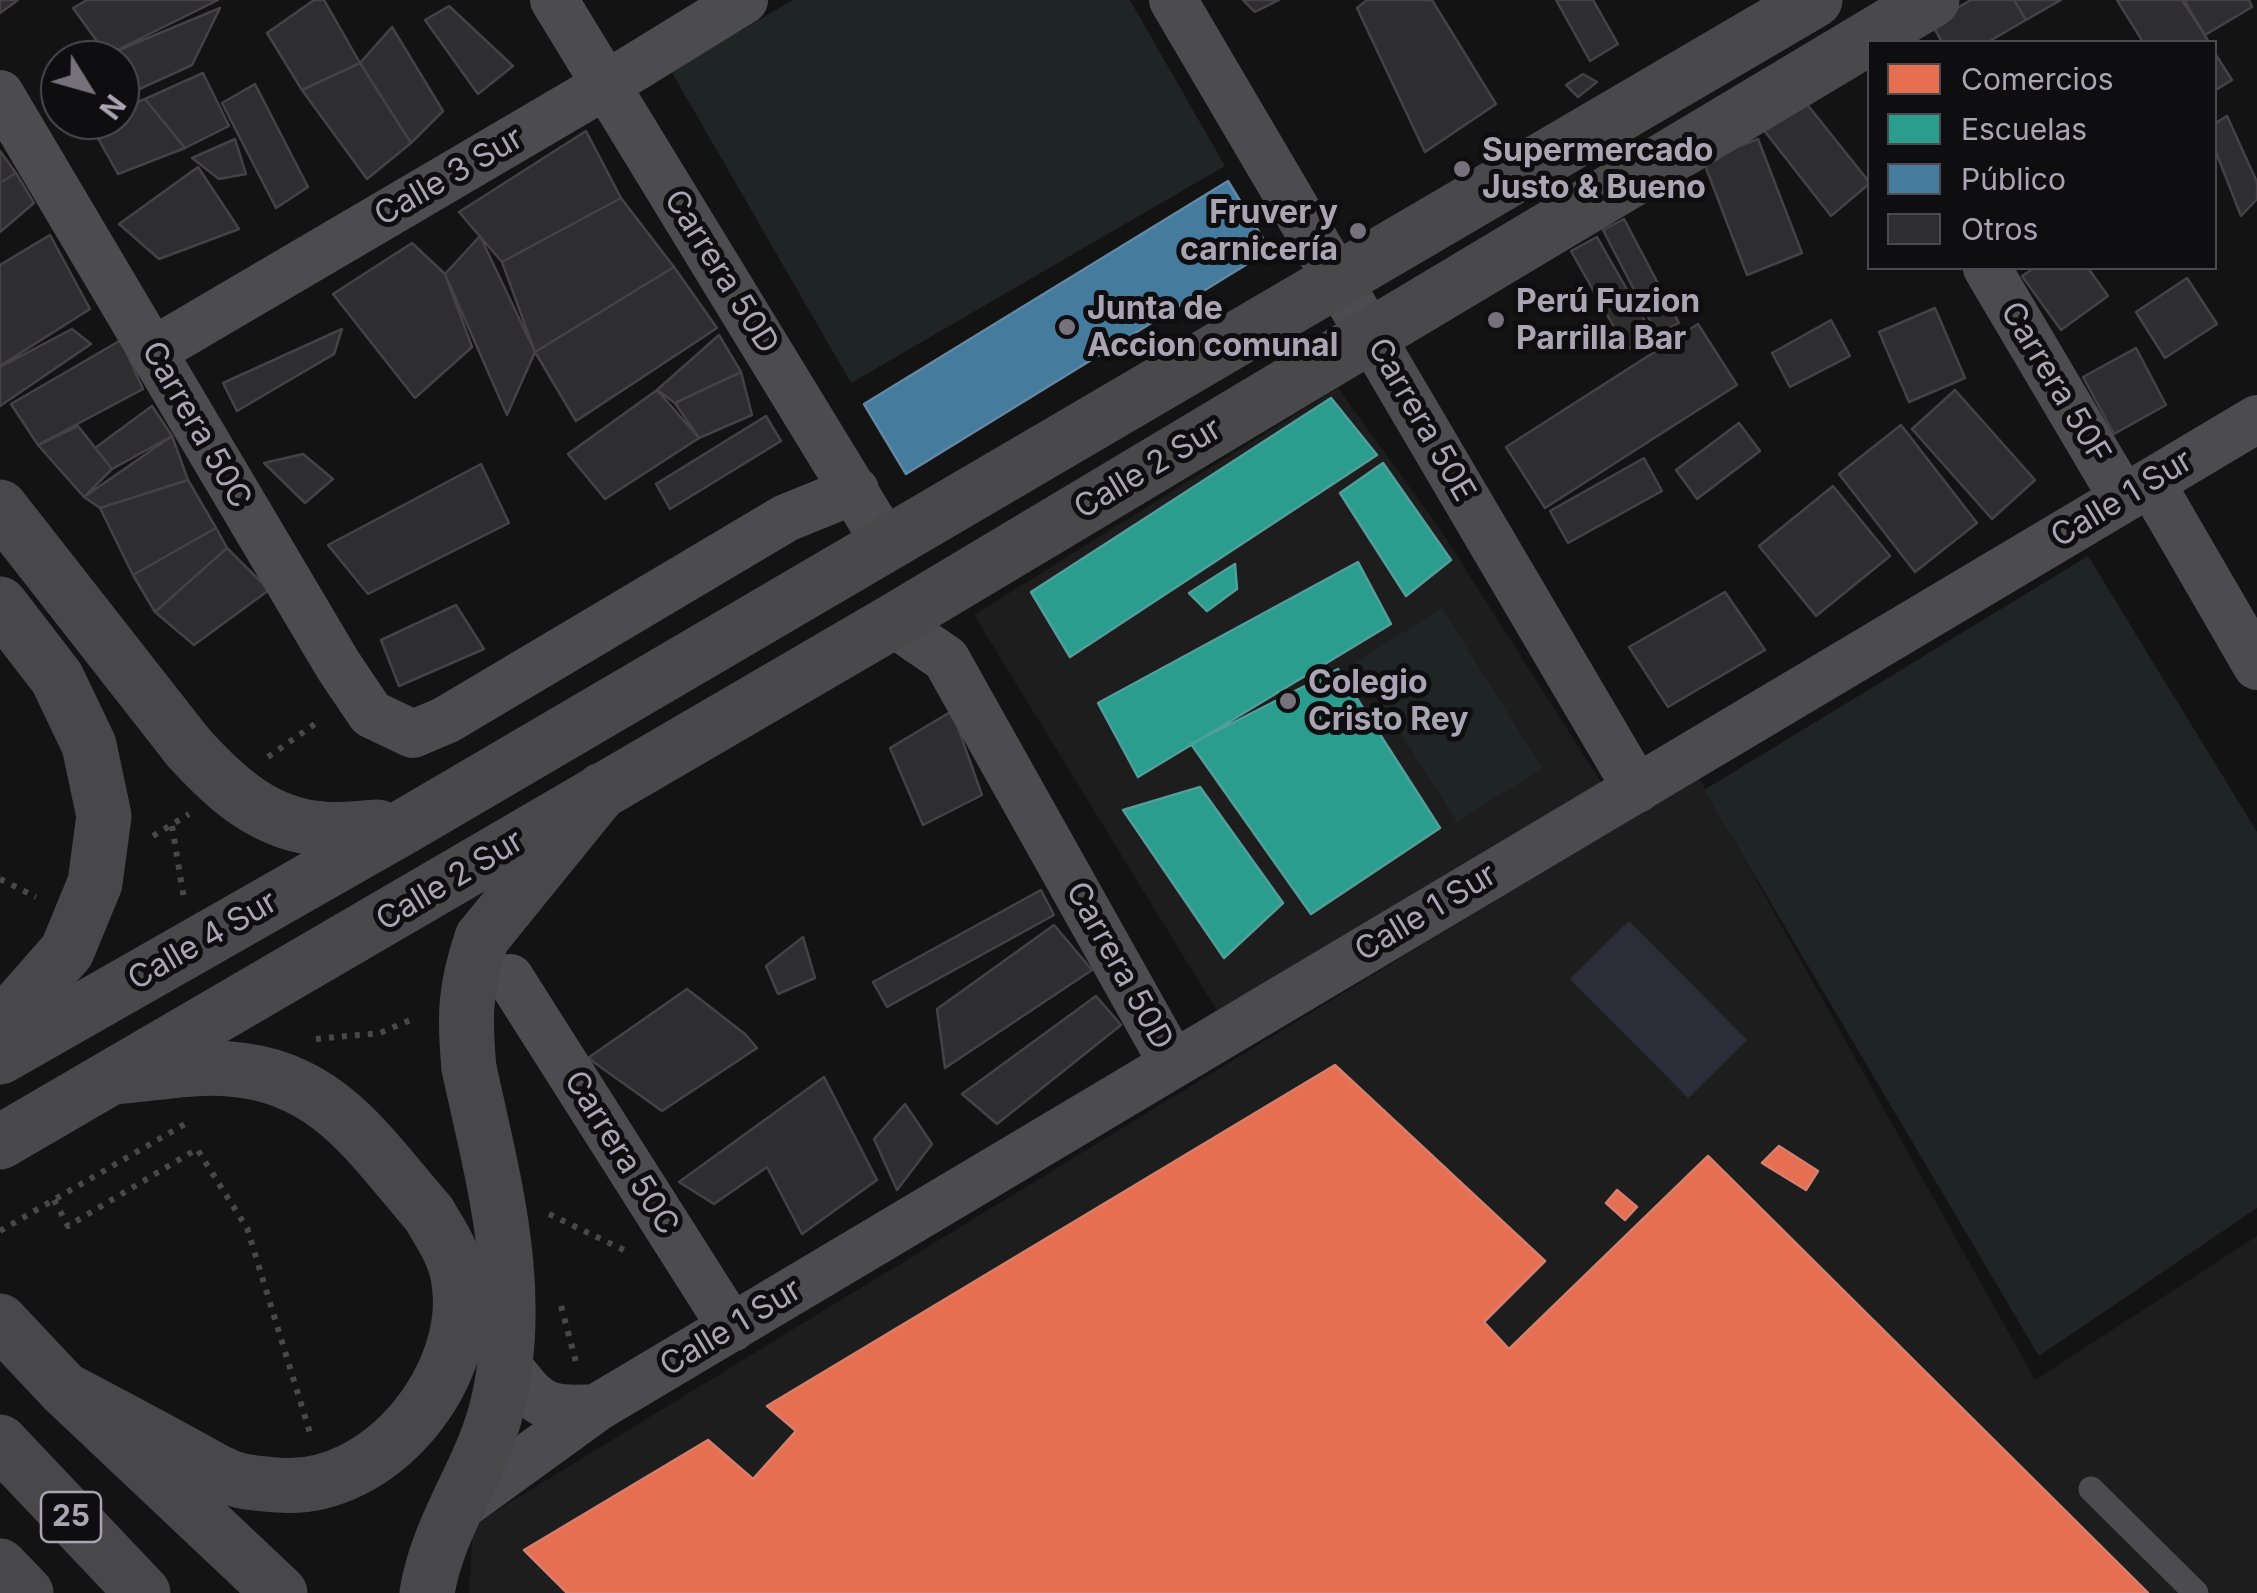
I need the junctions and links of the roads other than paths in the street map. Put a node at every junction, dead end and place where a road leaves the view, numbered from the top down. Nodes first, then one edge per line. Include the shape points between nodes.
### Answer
1 (554, 0) edge
2 (744, 0) edge
3 (1174, 0) edge
4 (1815, 0) edge
5 (1932, 0) edge
6 (1852, 38) edge
7 (606, 85) junction
8 (0, 94) edge
9 (1988, 270) edge
10 (1338, 278) junction
11 (1370, 335) junction
12 (153, 351) junction
13 (2257, 419) edge
14 (855, 490) junction
15 (2137, 490) junction
16 (0, 507) edge
17 (886, 544) junction
18 (950, 587) junction
19 (0, 604) edge
20 (892, 622) junction
21 (946, 660) junction
22 (2257, 666) edge
23 (1637, 788) junction
24 (602, 790) junction
25 (390, 830) junction
26 (496, 958) junction
27 (0, 1027) edge
28 (0, 1057) edge
29 (1174, 1064) junction
30 (114, 1076) junction
31 (0, 1142) edge
32 (0, 1321) edge
33 (732, 1328) junction
34 (505, 1362) junction
35 (64, 1389) junction
36 (596, 1408) junction
37 (0, 1442) edge
38 (2091, 1489) dead end
39 (454, 1511) junction
40 (0, 1566) edge
41 (26, 1593) edge
42 (143, 1593) edge
43 (280, 1593) edge
44 (427, 1593) edge
45 (2196, 1593) edge

1 - 7 street, Carrera 50D
2 - 7 street, Calle 3 Sur
3 - 10 street, Carrera 50E
4 - 10 main road, Calle 2 Sur
5 - 6 main road, Calle 2 Sur
6 - 11 main road, Calle 2 Sur
7 - 12 street, Calle 3 Sur
7 - 14 street, Carrera 50D
8 - 12 street, Carrera 50C
9 - 15 street, Carrera 50F
10 - 11 street, Carrera 50E
10 - 17 main road, Calle 2 Sur
11 - 18 main road, Calle 2 Sur
11 - 23 street, Carrera 50E
12 - 14 street, Carrera 50C via 338,666 371,714 413,734 786,518
13 - 15 street, Calle 1 Sur
14 - 17 street, Carrera 50D
15 - 22 street, Carrera 50F
15 - 23 street, Calle 1 Sur
16 - 25 highway, bridge via 224,787 260,812 322,829
17 - 25 main road, Calle 2 Sur
18 - 20 main road, Calle 2 Sur
18 - 21 street
19 - 27 highway, bridge via 57,678 89,745 104,816 95,882 67,951
20 - 21 street, Carrera 50D
20 - 24 main road, Calle 2 Sur
21 - 29 street, Carrera 50D
23 - 29 street, Calle 1 Sur
24 - 26 highway
24 - 30 main road, Calle 2 Sur
25 - 28 main road, Calle 4 Sur
26 - 33 street, Carrera 50C
26 - 34 highway, bridge via 467,981 465,1024 509,1269
29 - 33 street, Calle 1 Sur
30 - 31 main road
30 - 35 highway, bridge via 226,1068 274,1074 308,1090 344,1116 428,1214 458,1276 459,1315 436,1387 405,1431 372,1460 326,1480 282,1486 234,1479
32 - 35 highway
33 - 36 street, Calle 1 Sur
34 - 36 street via 546,1407
34 - 39 highway via 495,1417
35 - 43 highway
36 - 39 street, Calle 1 Sur
37 - 42 highway, 25
38 - 45 lane
39 - 44 highway
40 - 41 highway, 25

